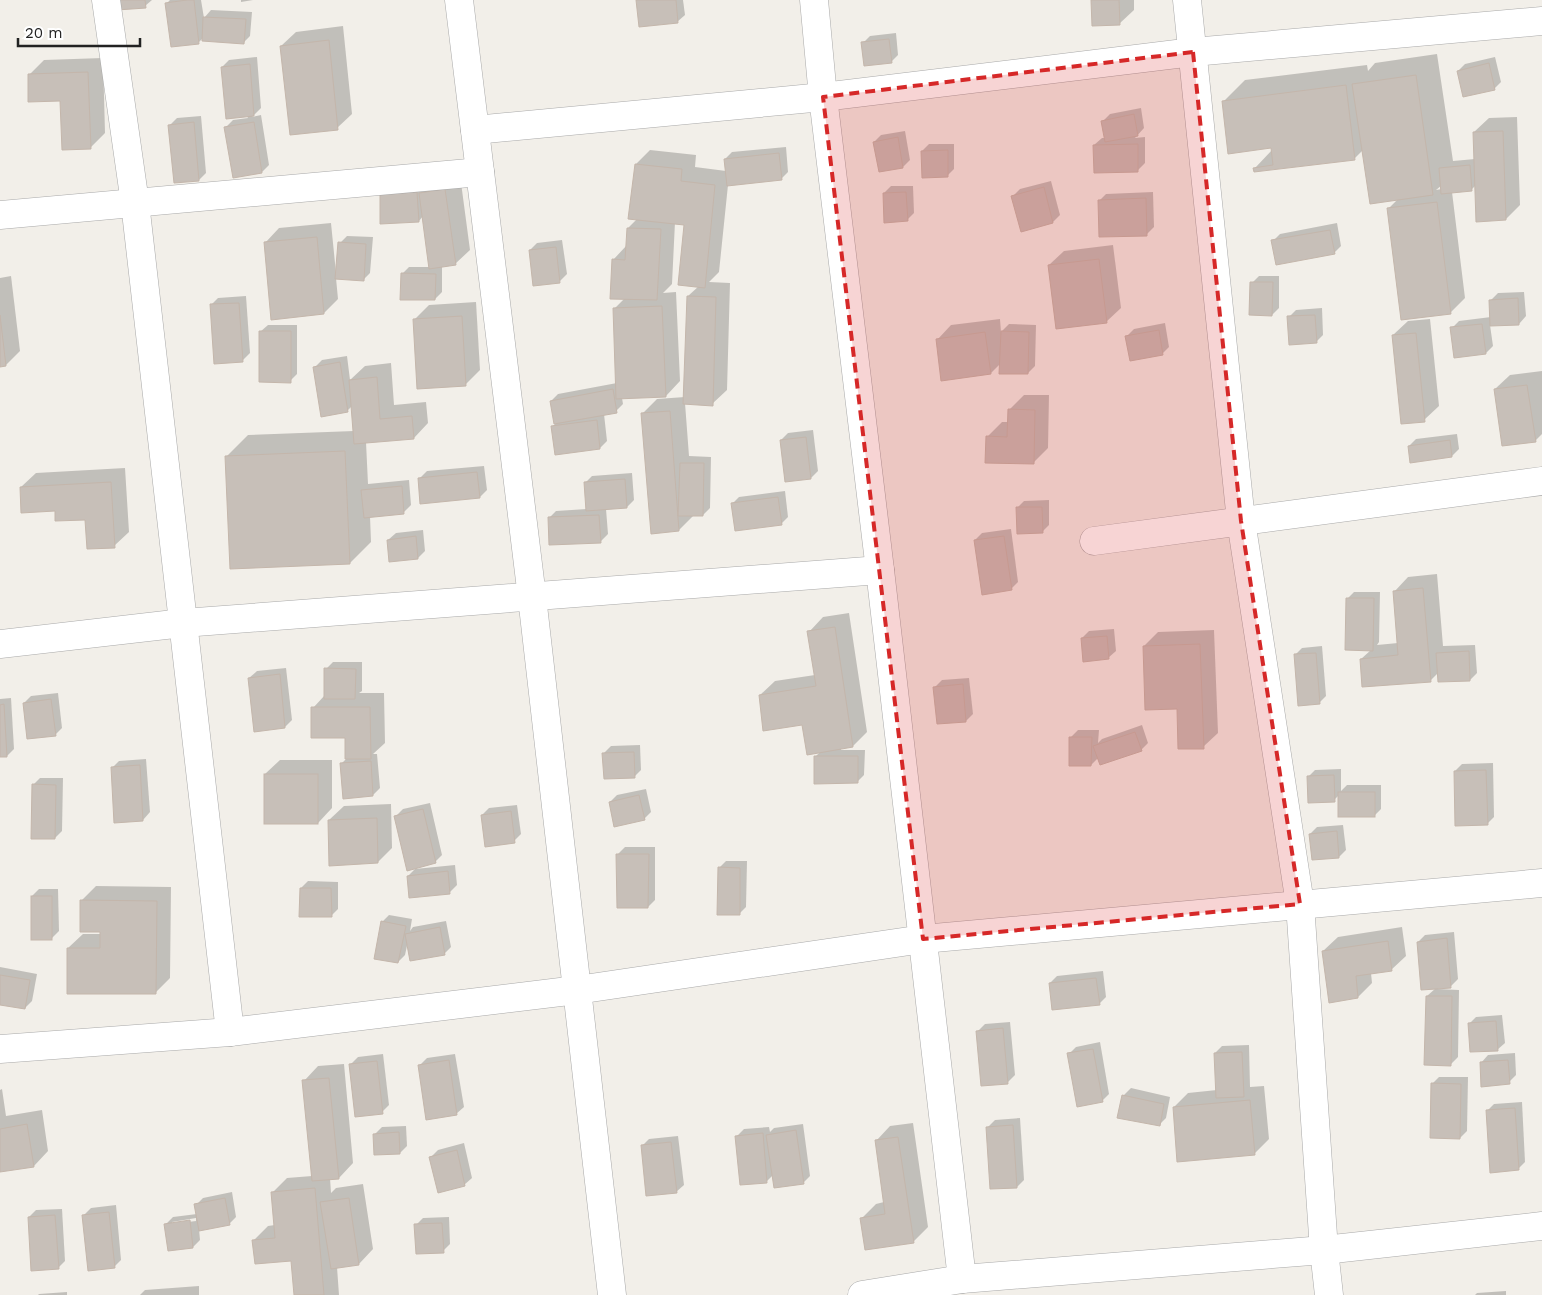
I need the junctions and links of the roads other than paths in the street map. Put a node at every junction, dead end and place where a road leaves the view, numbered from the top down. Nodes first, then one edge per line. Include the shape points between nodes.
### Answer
1 (106, 0) edge
2 (459, 0) edge
3 (814, 0) edge
4 (1187, 0) edge
5 (1542, 21) edge
6 (1193, 52) junction
7 (823, 97) junction
8 (475, 130) junction
9 (480, 172) junction
10 (135, 203) junction
11 (0, 215) edge
12 (1542, 481) edge
13 (1241, 521) junction
14 (1094, 541) dead end
15 (880, 570) junction
16 (532, 597) junction
17 (184, 623) junction
18 (0, 644) edge
19 (1542, 883) edge
20 (1300, 904) junction
21 (923, 939) junction
22 (577, 990) junction
23 (230, 1032) junction
24 (0, 1049) edge
25 (1542, 1226) edge
26 (1324, 1250) junction
27 (962, 1279) junction
28 (914, 1291) edge
29 (612, 1295) edge
30 (862, 1295) edge
31 (1329, 1295) edge

1 - 10 street
2 - 8 street
3 - 7 street
4 - 6 street
5 - 6 street
6 - 7 street
6 - 13 street
7 - 8 street
7 - 15 street
8 - 9 street
9 - 10 street
9 - 16 street
10 - 11 street
10 - 17 street
12 - 13 street
13 - 14 street
13 - 20 street
15 - 16 street
15 - 21 street
16 - 17 street
16 - 22 street
17 - 18 street
17 - 23 street
19 - 20 street
20 - 21 street
20 - 26 street
21 - 22 street
21 - 27 street
22 - 23 street
22 - 29 street
23 - 24 street
25 - 26 street
26 - 27 street
26 - 31 street
27 - 28 street
28 - 30 street

